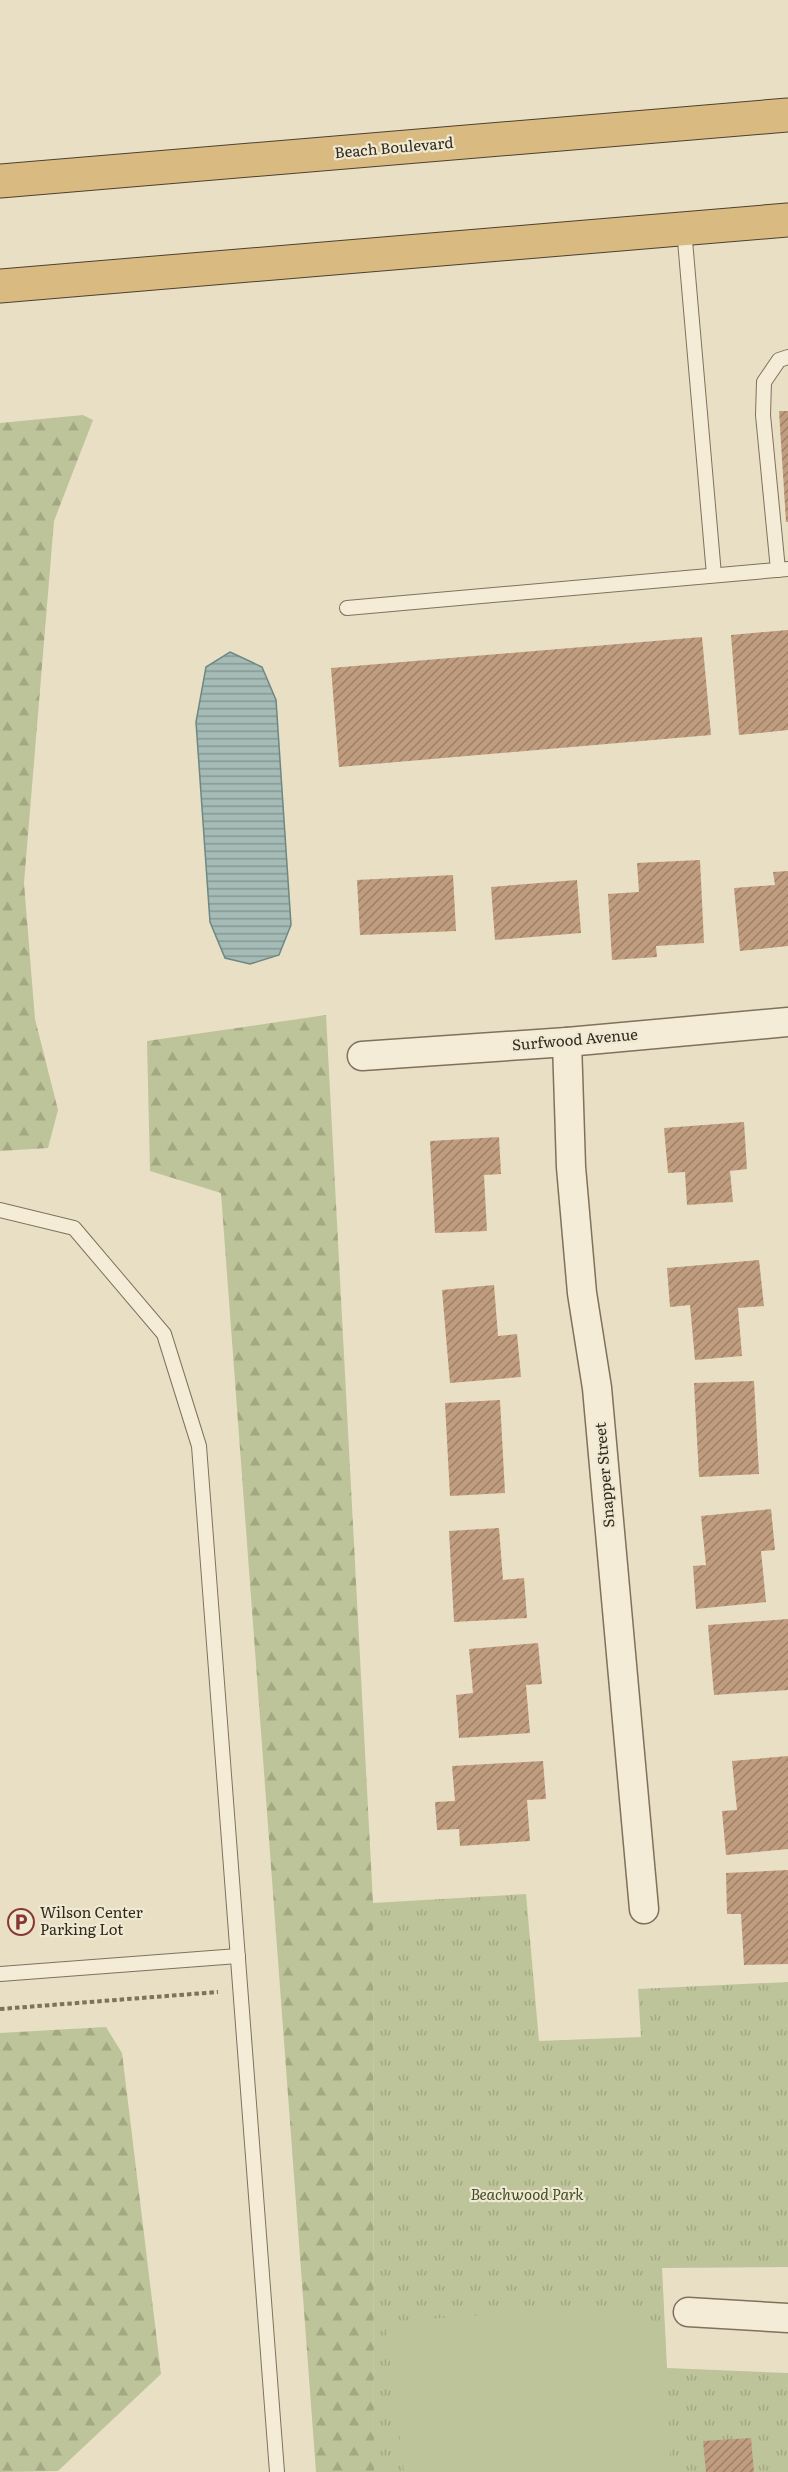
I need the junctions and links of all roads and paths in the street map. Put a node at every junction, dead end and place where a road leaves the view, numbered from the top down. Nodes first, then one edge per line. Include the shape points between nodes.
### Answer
1 (788, 115) edge
2 (0, 181) edge
3 (788, 220) edge
4 (684, 229) junction
5 (0, 286) edge
6 (788, 357) edge
7 (783, 569) edge
8 (714, 575) junction
9 (347, 608) dead end
10 (788, 1022) edge
11 (567, 1042) junction
12 (362, 1056) dead end
13 (0, 1210) edge
14 (644, 1909) dead end
15 (238, 1956) junction
16 (0, 1974) edge
17 (240, 1991) junction
18 (0, 2009) edge
19 (688, 2312) dead end
20 (788, 2318) edge
21 (277, 2472) edge

1 - 2 highway, Beach Boulevard
3 - 4 highway
4 - 5 highway
4 - 8 lane
6 - 7 lane via 778,360 764,382 763,415
7 - 8 lane
8 - 9 lane
10 - 11 street, Surfwood Avenue
11 - 12 street, Surfwood Avenue
11 - 14 street, Snapper Street via 571,1167 581,1281 597,1388
13 - 15 lane via 74,1228 164,1334 199,1446
15 - 16 lane
15 - 17 lane
17 - 18 path
17 - 21 lane
19 - 20 street

